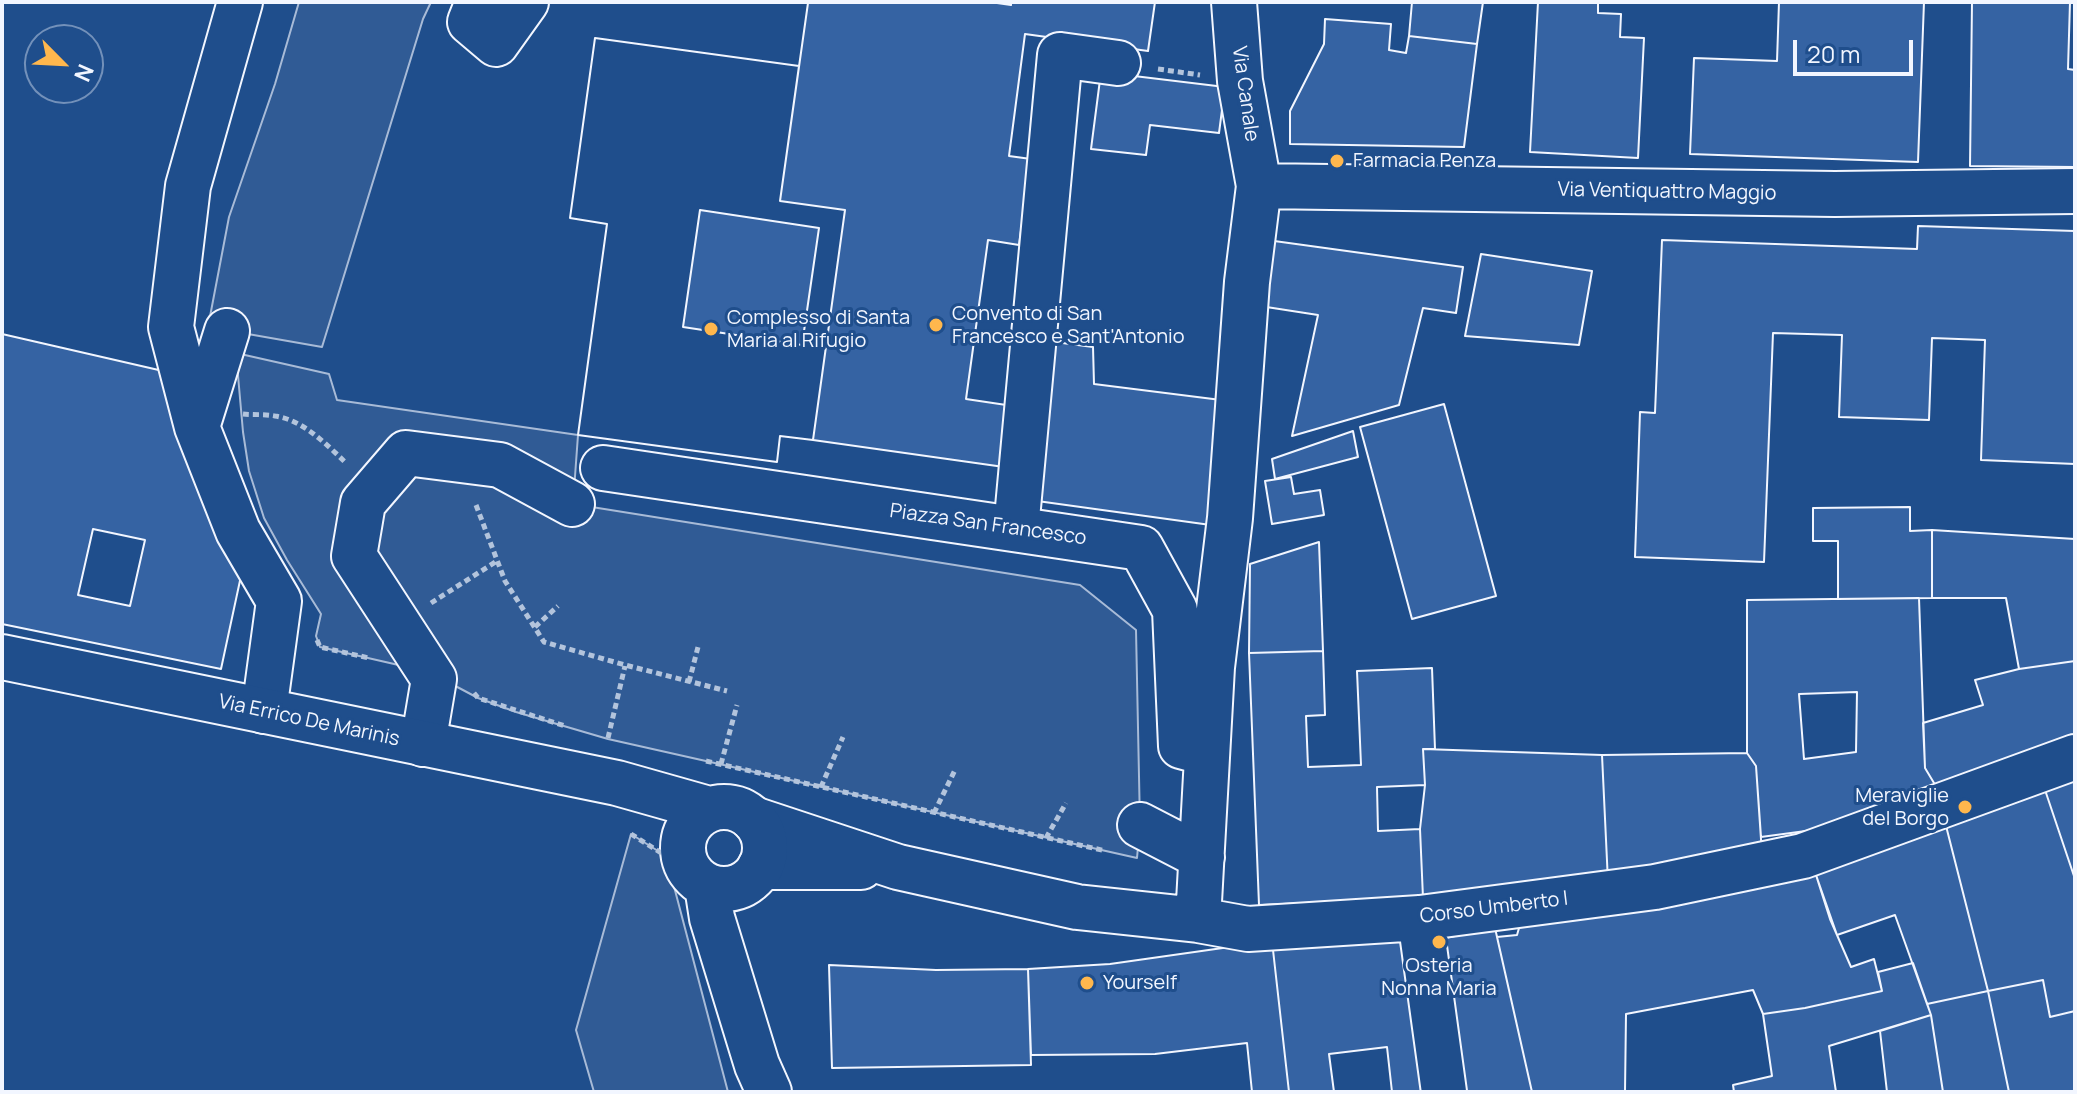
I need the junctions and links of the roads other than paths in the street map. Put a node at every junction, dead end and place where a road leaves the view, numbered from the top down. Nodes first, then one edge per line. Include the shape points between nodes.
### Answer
1 (240, 2) edge
2 (478, 2) edge
3 (526, 2) edge
4 (1234, 2) edge
5 (1118, 63) road end
6 (1259, 186) junction
7 (2075, 191) edge
8 (227, 331) dead end
9 (197, 427) junction
10 (603, 468) dead end
11 (572, 504) dead end
12 (1016, 529) junction
13 (2, 657) edge
14 (264, 711) junction
15 (423, 744) junction
16 (1208, 753) junction
17 (2075, 757) edge
18 (620, 762) junction
19 (709, 809) junction
20 (753, 819) junction
21 (1140, 825) dead end
22 (682, 850) junction
23 (1202, 857) junction
24 (898, 867) junction
25 (737, 879) junction
26 (1420, 918) junction
27 (1198, 920) junction
28 (769, 1092) edge
29 (1444, 1092) edge

1 - 9 street via 188,186 171,327
2 - 3 street via 470,22 496,44
4 - 6 street, Via Canale via 1240,81
5 - 12 street via 1060,55
6 - 7 street, Via Ventiquattro Maggio via 1835,194
6 - 16 street
8 - 9 street
9 - 14 street via 238,531 279,601
10 - 12 street, Piazza San Francesco
11 - 15 street via 500,465 406,453 363,503 354,556 434,679
12 - 16 street, Piazza San Francesco via 1141,548 1175,610 1181,746
13 - 14 street, Via Errico De Marinis
14 - 15 street, Via Errico De Marinis
15 - 18 street, Via Errico De Marinis
16 - 23 street
17 - 26 street, Corso Umberto I via 1803,856 1655,887
18 - 19 street, Via Errico De Marinis
18 - 22 street
19 - 20 street via 732,807
19 - 22 street via 689,826
20 - 24 street, Corso Umberto I
20 - 25 street via 765,842 764,855
21 - 23 street
22 - 25 street via 697,880
23 - 27 street
24 - 25 street, Corso Umberto I
24 - 27 street, Corso Umberto I via 1077,907
25 - 28 street via 712,918
26 - 27 street, Corso Umberto I via 1248,929
26 - 29 street

